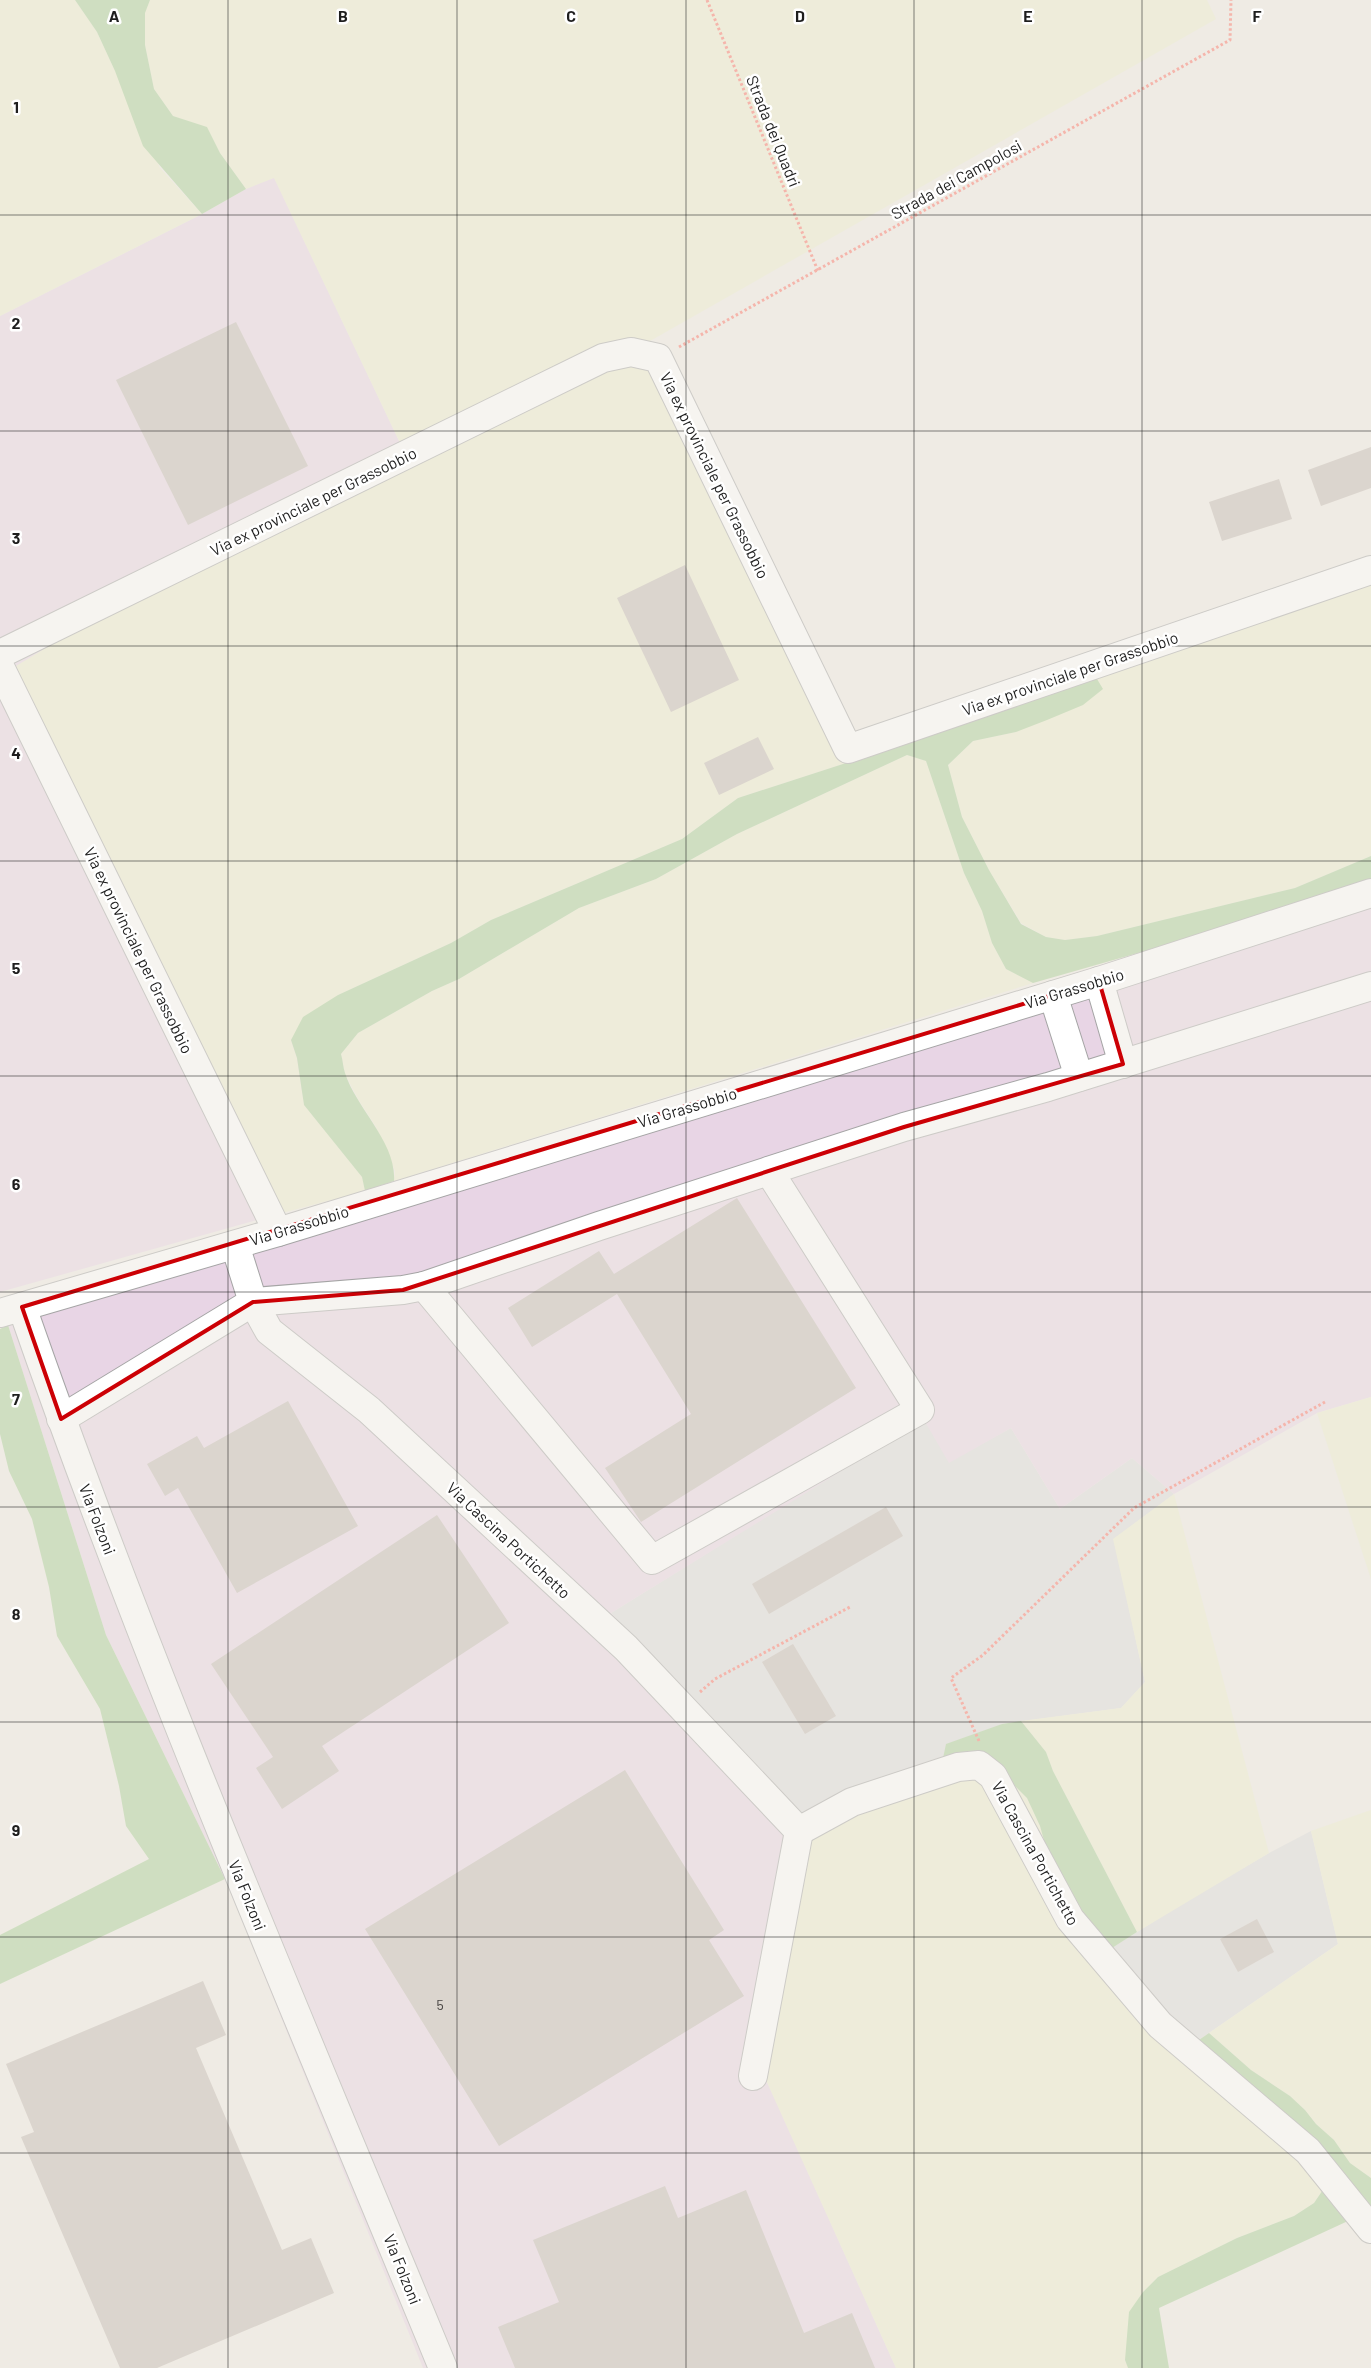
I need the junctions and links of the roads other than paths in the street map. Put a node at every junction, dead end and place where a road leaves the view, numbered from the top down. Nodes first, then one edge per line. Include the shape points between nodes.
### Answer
1 (1371, 570) edge
2 (0, 654) edge
3 (0, 667) edge
4 (1371, 893) edge
5 (1099, 981) junction
6 (1371, 986) edge
7 (1053, 995) junction
8 (1123, 1064) junction
9 (1080, 1077) junction
10 (769, 1171) junction
11 (278, 1232) junction
12 (235, 1245) junction
13 (424, 1286) junction
14 (253, 1302) junction
15 (11, 1310) edge
16 (61, 1419) junction
17 (799, 1831) junction
18 (753, 2076) dead end
19 (1371, 2229) edge
20 (444, 2368) edge

1 - 2 street, Via ex provinciale per Grassobbio via 848,749 658,358 631,352 603,358
3 - 11 street, Via ex provinciale per Grassobbio
4 - 5 street, Via Grassobbio
5 - 7 street, Via Grassobbio
5 - 8 street
6 - 8 street
7 - 9 street
7 - 11 street, Via Grassobbio
8 - 9 street
9 - 10 street via 904,1127
10 - 13 street
10 - 13 street via 920,1410 652,1560
11 - 12 street, Via Grassobbio
12 - 14 street, Via Cascina Portichetto
12 - 15 street, Via Grassobbio
13 - 14 street
14 - 16 street
14 - 17 street, Via Cascina Portichetto via 269,1331 369,1410 626,1648
15 - 16 street, Via Folzoni
16 - 20 street, Via Folzoni via 155,1669
17 - 18 street
17 - 19 street, Via Cascina Portichetto via 852,1802 958,1767 979,1766 993,1776 1070,1919 1160,2026 1308,2151

